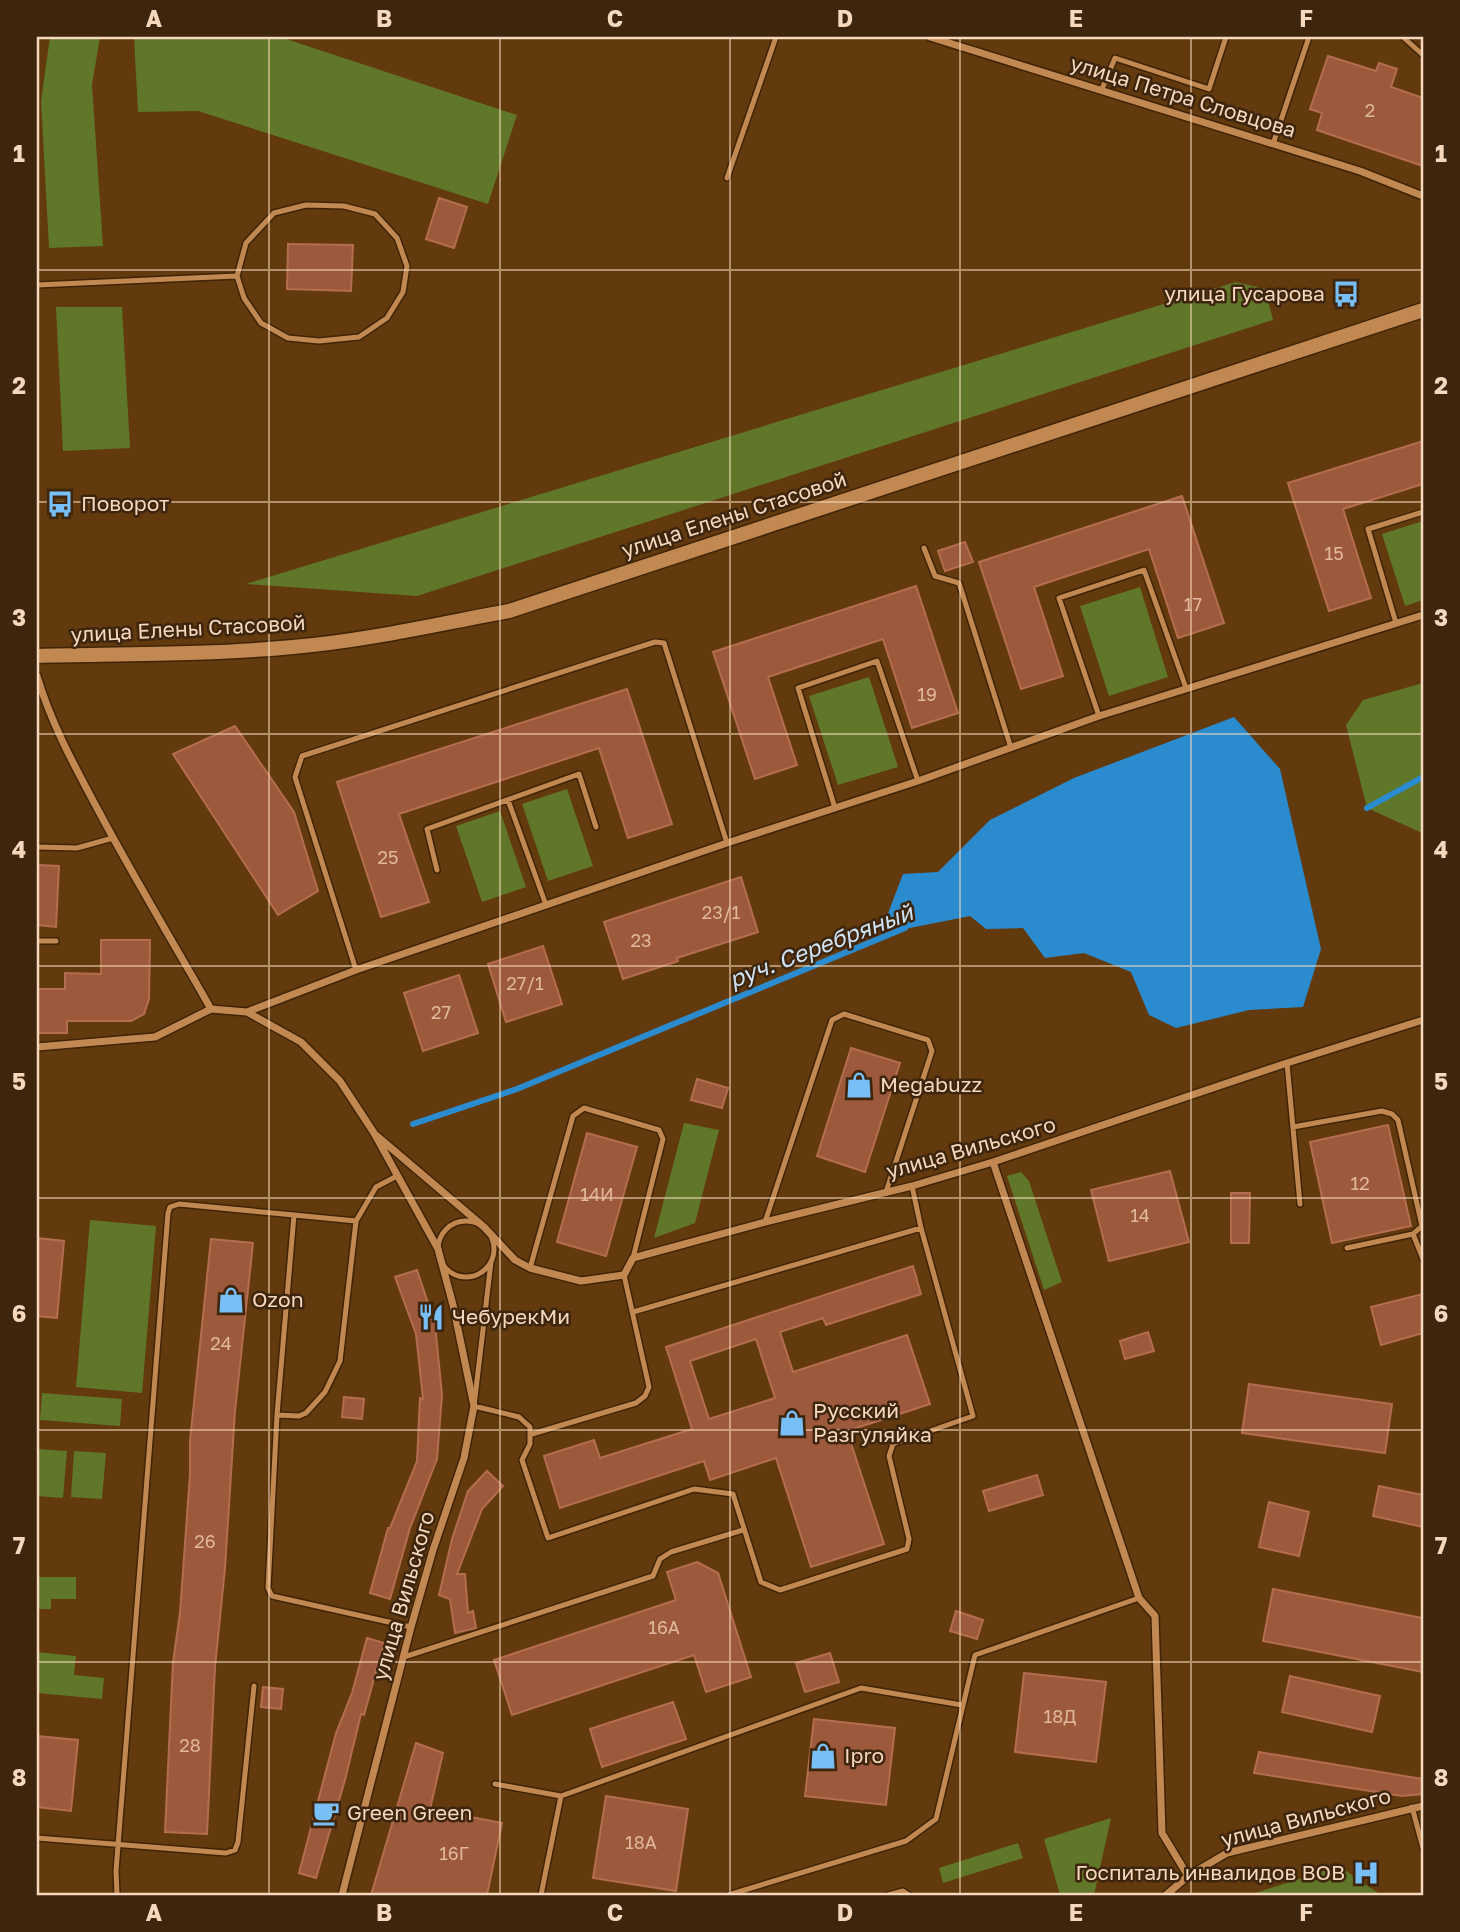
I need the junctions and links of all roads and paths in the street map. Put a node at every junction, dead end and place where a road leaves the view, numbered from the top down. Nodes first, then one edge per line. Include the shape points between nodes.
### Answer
1 (776, 37) edge
2 (930, 37) edge
3 (1226, 37) edge
4 (1309, 37) edge
5 (1403, 37) edge
6 (1423, 55) edge
7 (1102, 89) junction
8 (1273, 144) junction
9 (727, 178) dead end
10 (1423, 196) edge
11 (237, 276) junction
12 (37, 285) edge
13 (1423, 310) edge
14 (1423, 512) edge
15 (924, 548) dead end
16 (1423, 615) edge
17 (1396, 623) junction
18 (37, 656) edge
19 (37, 676) edge
20 (1186, 688) junction
21 (1100, 716) junction
22 (1011, 748) junction
23 (918, 780) junction
24 (508, 800) junction
25 (835, 808) junction
26 (596, 827) dead end
27 (113, 838) junction
28 (727, 843) junction
29 (37, 847) edge
30 (436, 870) dead end
31 (546, 905) junction
32 (56, 941) dead end
33 (37, 942) edge
34 (356, 970) junction
35 (211, 1009) junction
36 (247, 1012) junction
37 (1423, 1020) edge
38 (37, 1047) edge
39 (1287, 1063) junction
40 (1293, 1127) junction
41 (374, 1133) junction
42 (993, 1162) junction
43 (397, 1176) junction
44 (912, 1186) junction
45 (886, 1192) junction
46 (1300, 1204) dead end
47 (294, 1215) junction
48 (356, 1221) junction
49 (765, 1222) junction
50 (484, 1227) junction
51 (921, 1228) junction
52 (1413, 1234) junction
53 (1347, 1248) dead end
54 (439, 1256) junction
55 (633, 1258) junction
56 (1423, 1259) edge
57 (491, 1262) junction
58 (530, 1268) junction
59 (624, 1275) junction
60 (633, 1312) junction
61 (474, 1406) junction
62 (277, 1415) junction
63 (532, 1434) junction
64 (743, 1530) junction
65 (1139, 1598) junction
66 (411, 1627) junction
67 (404, 1657) junction
68 (254, 1686) dead end
69 (962, 1705) junction
70 (495, 1784) dead end
71 (561, 1796) junction
72 (1423, 1806) edge
73 (1412, 1807) junction
74 (37, 1838) edge
75 (118, 1844) junction
76 (1423, 1848) edge
77 (1188, 1876) junction
78 (117, 1895) edge
79 (342, 1895) edge
80 (541, 1895) edge
81 (728, 1895) edge
82 (888, 1895) edge
83 (909, 1895) edge
84 (1166, 1895) edge

1 - 9 lane
2 - 7 street, улица Петра Словцова
3 - 7 lane via 1209,89 1115,58
4 - 8 lane
5 - 6 lane
7 - 8 street, улица Петра Словцова
8 - 10 street, улица Петра Словцова
11 - 11 lane via 246,243 274,213 306,205 344,205 375,214 397,238 407,266 403,292 387,318 359,337 318,341 288,338 261,323 244,298
11 - 12 lane
13 - 18 main road, улица Елены Стасовой via 509,611 295,647
14 - 17 lane via 1368,529
15 - 22 lane via 935,576 959,583
16 - 17 street
17 - 20 street
19 - 27 street via 64,747
20 - 21 street
20 - 21 lane via 1144,570 1059,598
21 - 22 street
22 - 23 street
23 - 25 street
23 - 25 lane via 877,661 798,688
24 - 26 lane via 579,775
24 - 30 lane via 427,828
24 - 31 lane
25 - 28 street
27 - 29 lane via 77,848
27 - 35 street
28 - 31 street
28 - 34 lane via 664,643 655,642 302,756 295,777
31 - 34 street
32 - 33 lane
34 - 36 street
35 - 36 street
35 - 38 street via 155,1037
36 - 41 street via 301,1042 340,1081
37 - 39 street, улица Вильского
39 - 40 lane
39 - 42 street, улица Вильского
40 - 46 lane
40 - 52 lane via 1382,1111 1392,1114 1398,1120 1422,1226
41 - 43 street, улица Вильского
41 - 50 street
42 - 44 street, улица Вильского
42 - 65 street
43 - 48 lane via 376,1188
43 - 54 street, улица Вильского
44 - 45 street, улица Вильского
44 - 51 lane
45 - 49 street, улица Вильского
45 - 49 lane via 932,1051 928,1040 844,1014 832,1020
47 - 48 lane
47 - 62 lane
47 - 75 lane via 179,1204 168,1213
48 - 62 lane via 340,1362 325,1392 306,1413
49 - 55 street, улица Вильского
50 - 54 lane via 469,1221 454,1223 442,1234
50 - 57 lane via 494,1243
50 - 58 street via 515,1260
51 - 60 lane
51 - 64 lane via 973,1416 893,1444 889,1456 909,1539 907,1549 780,1590 761,1582
52 - 53 lane
52 - 56 lane
54 - 57 lane via 447,1270 463,1277 479,1274
54 - 61 street, улица Вильского
55 - 58 lane via 663,1139 659,1129 584,1108 573,1116
55 - 59 street
57 - 61 lane
58 - 59 street via 581,1281
59 - 60 lane
60 - 63 lane via 649,1387 645,1396 636,1403
61 - 63 lane via 519,1417
61 - 66 street, улица Вильского via 464,1458
62 - 66 lane via 268,1588 272,1595
63 - 64 lane via 522,1460 548,1538 694,1489 733,1494
64 - 67 lane via 671,1552 660,1559 653,1576
65 - 69 lane via 975,1655
65 - 77 street via 1156,1616 1162,1833
66 - 67 street, улица Вильского
67 - 79 street, улица Вильского
68 - 75 lane via 235,1850
69 - 71 lane via 861,1689
69 - 81 lane via 936,1819 906,1841
70 - 71 lane
71 - 80 lane
72 - 73 street, улица Вильского
73 - 76 lane
73 - 77 street, улица Вильского via 1227,1853
74 - 75 lane
75 - 78 lane
77 - 84 street, улица Вильского
82 - 83 lane via 903,1891

